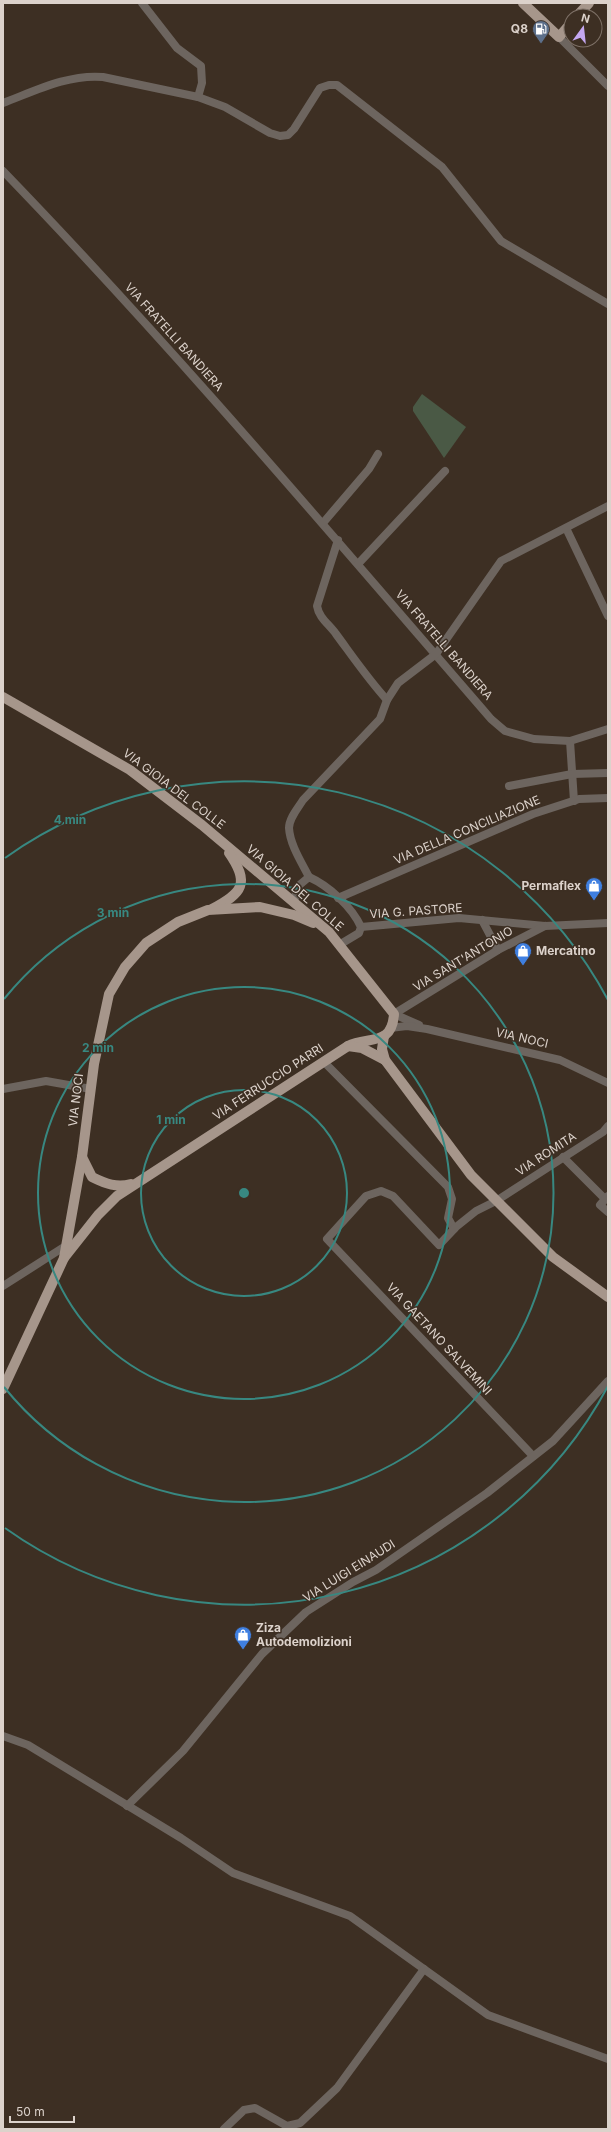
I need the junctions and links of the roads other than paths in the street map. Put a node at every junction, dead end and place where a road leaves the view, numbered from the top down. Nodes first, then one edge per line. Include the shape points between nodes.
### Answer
1 (142, 3) edge
2 (523, 3) edge
3 (563, 32) edge
4 (559, 37) junction
5 (608, 86) edge
6 (198, 96) junction
7 (3, 103) edge
8 (3, 171) edge
9 (608, 304) edge
10 (378, 454) dead end
11 (445, 471) dead end
12 (608, 506) edge
13 (323, 523) junction
14 (566, 528) junction
15 (338, 540) junction
16 (358, 564) junction
17 (608, 616) edge
18 (436, 654) junction
19 (3, 697) edge
20 (387, 700) junction
21 (608, 729) edge
22 (570, 741) junction
23 (608, 773) edge
24 (572, 774) junction
25 (509, 786) dead end
26 (608, 798) edge
27 (574, 800) junction
28 (221, 841) junction
29 (309, 878) junction
30 (338, 898) junction
31 (294, 903) junction
32 (208, 910) junction
33 (482, 920) junction
34 (608, 924) edge
35 (322, 926) junction
36 (545, 926) junction
37 (361, 927) junction
38 (339, 945) junction
39 (498, 950) junction
40 (394, 1014) junction
41 (427, 1029) junction
42 (387, 1032) junction
43 (348, 1046) junction
44 (384, 1060) junction
45 (324, 1062) junction
46 (608, 1083) edge
47 (3, 1089) edge
48 (91, 1089) junction
49 (608, 1126) edge
50 (82, 1157) junction
51 (564, 1157) junction
52 (138, 1182) junction
53 (604, 1200) edge
54 (496, 1201) junction
55 (608, 1212) edge
56 (454, 1229) junction
57 (327, 1239) joint
58 (66, 1245) junction
59 (64, 1258) junction
60 (3, 1286) edge
61 (608, 1297) edge
62 (608, 1381) edge
63 (3, 1389) edge
64 (533, 1456) junction
65 (3, 1736) edge
66 (127, 1806) junction
67 (424, 1969) junction
68 (608, 2059) edge
69 (224, 2129) edge

1 - 6 street via 177,48 201,66 202,79
2 - 4 main road
3 - 4 main road
4 - 5 street
6 - 7 street via 90,76 73,78
6 - 9 street via 280,136 288,135 294,129 320,88 328,85 337,86 442,167 501,241
8 - 13 street, VIA FRATELLI BANDIERA via 67,237 217,402
10 - 13 street via 369,469
11 - 16 street
12 - 14 street
13 - 15 street, VIA FRATELLI BANDIERA
14 - 17 street
14 - 18 street via 501,561
15 - 16 street, VIA FRATELLI BANDIERA
15 - 20 street via 317,606 318,612
16 - 18 street, VIA FRATELLI BANDIERA
18 - 20 street via 398,683
18 - 22 street, VIA FRATELLI BANDIERA via 491,719 505,731 534,740
19 - 28 main road, VIA GIOIA DEL COLLE via 130,770
20 - 29 street via 380,719 302,800 293,815 289,827 294,848
21 - 22 street, VIA FRATELLI BANDIERA
22 - 24 street
23 - 24 street
24 - 25 street
24 - 27 street
26 - 27 street, VIA DELLA CONCILIAZIONE
27 - 30 street, VIA DELLA CONCILIAZIONE via 533,814
28 - 31 main road, VIA GIOIA DEL COLLE
28 - 32 main road via 237,864 242,878 238,890 229,900
29 - 30 street via 321,882
29 - 31 street via 297,887
30 - 37 street via 358,919
31 - 35 main road, VIA GIOIA DEL COLLE
32 - 35 main road, VIA NOCI via 260,907
32 - 48 main road, VIA NOCI via 178,922 146,943 125,967 109,994
33 - 36 street, VIA G. PASTORE
33 - 37 street, VIA G. PASTORE via 459,918
33 - 39 street
34 - 36 street, VIA G. PASTORE
35 - 38 main road, VIA GIOIA DEL COLLE
36 - 39 street, VIA SANT'ANTONIO
37 - 38 street via 359,933
38 - 40 main road, VIA GIOIA DEL COLLE
39 - 40 street, VIA SANT'ANTONIO
40 - 41 street, VIA NOCI
40 - 42 main road
41 - 42 street, VIA NOCI via 407,1026
41 - 46 street, VIA NOCI via 560,1060
42 - 43 main road, VIA FERRUCCIO PARRI via 379,1040 358,1041
42 - 44 main road via 382,1049
43 - 44 main road via 362,1048
43 - 45 main road, VIA FERRUCCIO PARRI
44 - 54 main road via 471,1175
45 - 52 main road, VIA FERRUCCIO PARRI
45 - 56 street via 448,1187 452,1199 448,1218
47 - 48 street via 46,1081
48 - 50 main road, VIA NOCI
49 - 51 street, VIA ROMITA via 603,1132
50 - 52 main road via 92,1177 104,1184 123,1186
50 - 58 main road, VIA NOCI
51 - 53 street
51 - 54 street, VIA ROMITA
52 - 59 main road, VIA FERRUCCIO PARRI via 113,1201
53 - 55 street
54 - 56 street, VIA ROMITA via 476,1211
54 - 61 main road via 553,1257
56 - 57 street, VIA ROMITA via 439,1245 393,1196 381,1191 366,1196
57 - 64 street, VIA GAETANO SALVEMINI
58 - 59 main road, VIA NOCI
58 - 60 street
59 - 63 main road
62 - 64 street, VIA LUIGI EINAUDI via 553,1441
64 - 66 street, VIA LUIGI EINAUDI via 488,1493 376,1570 306,1612 262,1654 183,1751
65 - 66 street via 28,1745
66 - 67 street via 233,1873 350,1916
67 - 68 street via 488,2015
67 - 69 street via 336,2088 300,2123 287,2126 255,2108 244,2110

